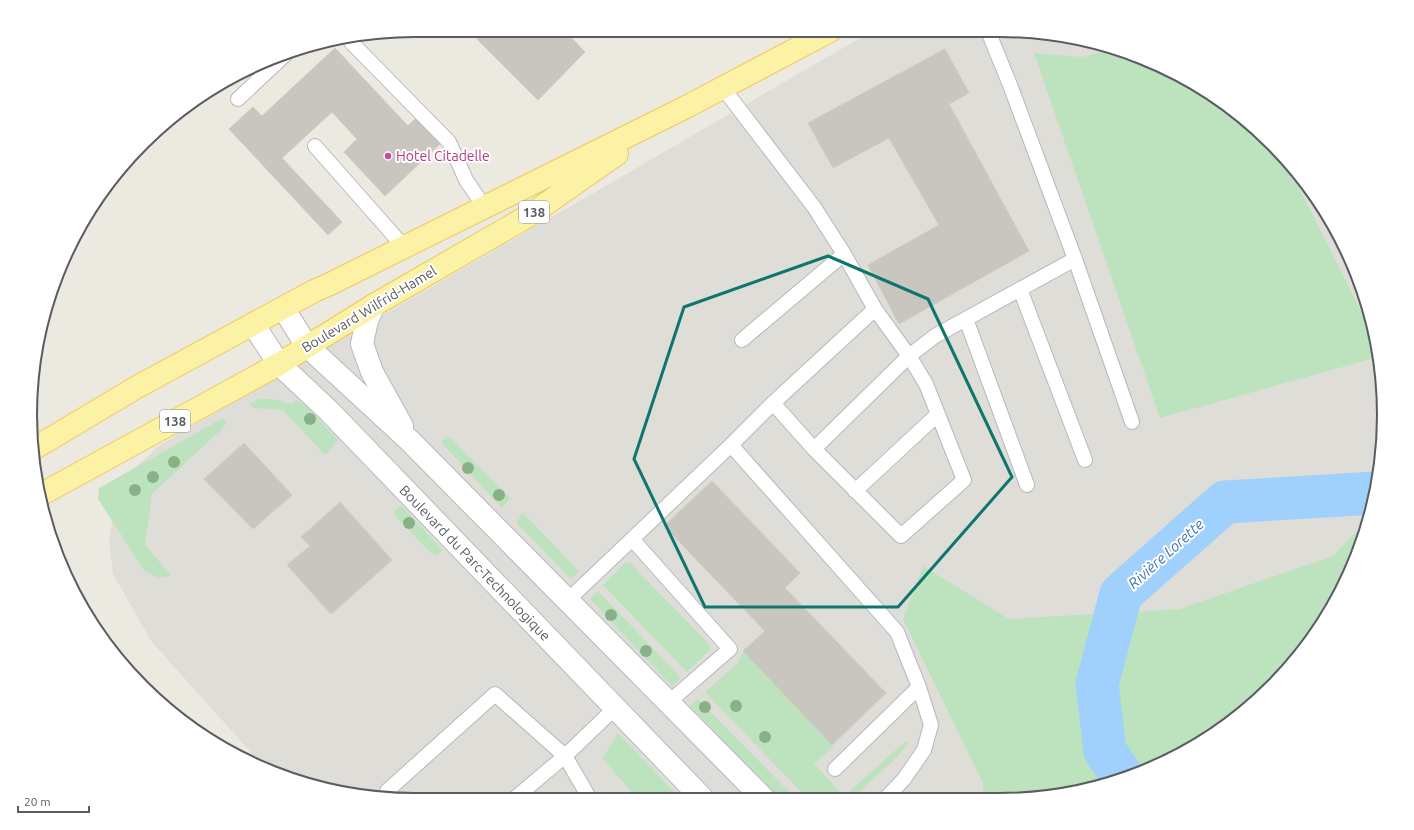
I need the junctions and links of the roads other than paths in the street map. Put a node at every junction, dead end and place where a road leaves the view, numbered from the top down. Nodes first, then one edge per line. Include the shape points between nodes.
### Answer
1 (819, 37) edge
2 (990, 37) edge
3 (351, 42) edge
4 (275, 64) edge
5 (723, 88) junction
6 (238, 99) dead end
7 (686, 107) junction
8 (315, 146) dead end
9 (485, 208) junction
10 (404, 247) junction
11 (844, 254) junction
12 (1075, 259) junction
13 (1020, 289) junction
14 (374, 305) junction
15 (283, 308) junction
16 (875, 309) junction
17 (966, 319) junction
18 (253, 324) junction
19 (742, 340) dead end
20 (307, 346) junction
21 (908, 356) junction
22 (279, 364) junction
23 (773, 403) junction
24 (938, 414) junction
25 (1132, 422) dead end
26 (409, 440) junction
27 (730, 445) junction
28 (38, 446) edge
29 (814, 448) junction
30 (1085, 460) dead end
31 (1027, 485) dead end
32 (855, 491) junction
33 (45, 492) edge
34 (632, 539) junction
35 (568, 600) junction
36 (919, 688) junction
37 (669, 702) junction
38 (615, 708) junction
39 (565, 756) junction
40 (835, 769) dead end
41 (389, 792) edge
42 (521, 793) edge
43 (587, 793) edge
44 (697, 793) edge
45 (758, 793) edge
46 (893, 793) edge

1 - 5 main road, Boulevard Wilfrid-Hamel / 138
2 - 12 lane
3 - 9 lane via 449,142 466,180
4 - 6 lane
5 - 7 main road, Boulevard Wilfrid-Hamel / 138
5 - 11 lane via 814,207
7 - 9 main road, Boulevard Wilfrid-Hamel / 138
7 - 14 main road, Boulevard Wilfrid-Hamel / 138 via 530,215
8 - 10 lane
9 - 10 main road, Boulevard Wilfrid-Hamel / 138
10 - 15 main road, Boulevard Wilfrid-Hamel / 138
11 - 16 lane
11 - 19 lane
12 - 13 lane
12 - 25 lane
13 - 17 lane
13 - 30 lane
14 - 20 main road, Boulevard Wilfrid-Hamel / 138
14 - 26 main road via 362,344 372,372
15 - 18 main road, Boulevard Wilfrid-Hamel / 138
15 - 20 main road
16 - 21 lane
16 - 23 lane
17 - 21 lane via 935,336
17 - 31 lane
18 - 22 main road, Boulevard du Parc-Technologique
18 - 28 main road, Boulevard Wilfrid-Hamel / 138 via 137,387
20 - 22 main road, Boulevard Wilfrid-Hamel / 138
20 - 26 main road
21 - 24 lane via 926,384
21 - 29 lane
22 - 33 main road, Boulevard Wilfrid-Hamel / 138
22 - 38 main road, Boulevard du Parc-Technologique via 329,411
23 - 27 lane
23 - 29 lane
24 - 32 lane
24 - 32 lane via 964,480 901,536
26 - 35 main road
27 - 34 lane
27 - 36 lane via 896,632
29 - 32 lane
34 - 35 lane
34 - 37 lane via 730,649
35 - 37 main road
36 - 40 lane
36 - 46 lane via 931,725 924,750
37 - 45 main road
38 - 39 lane
38 - 44 main road, Boulevard du Parc-Technologique
39 - 41 lane via 495,694 387,790
39 - 42 lane
39 - 43 lane

